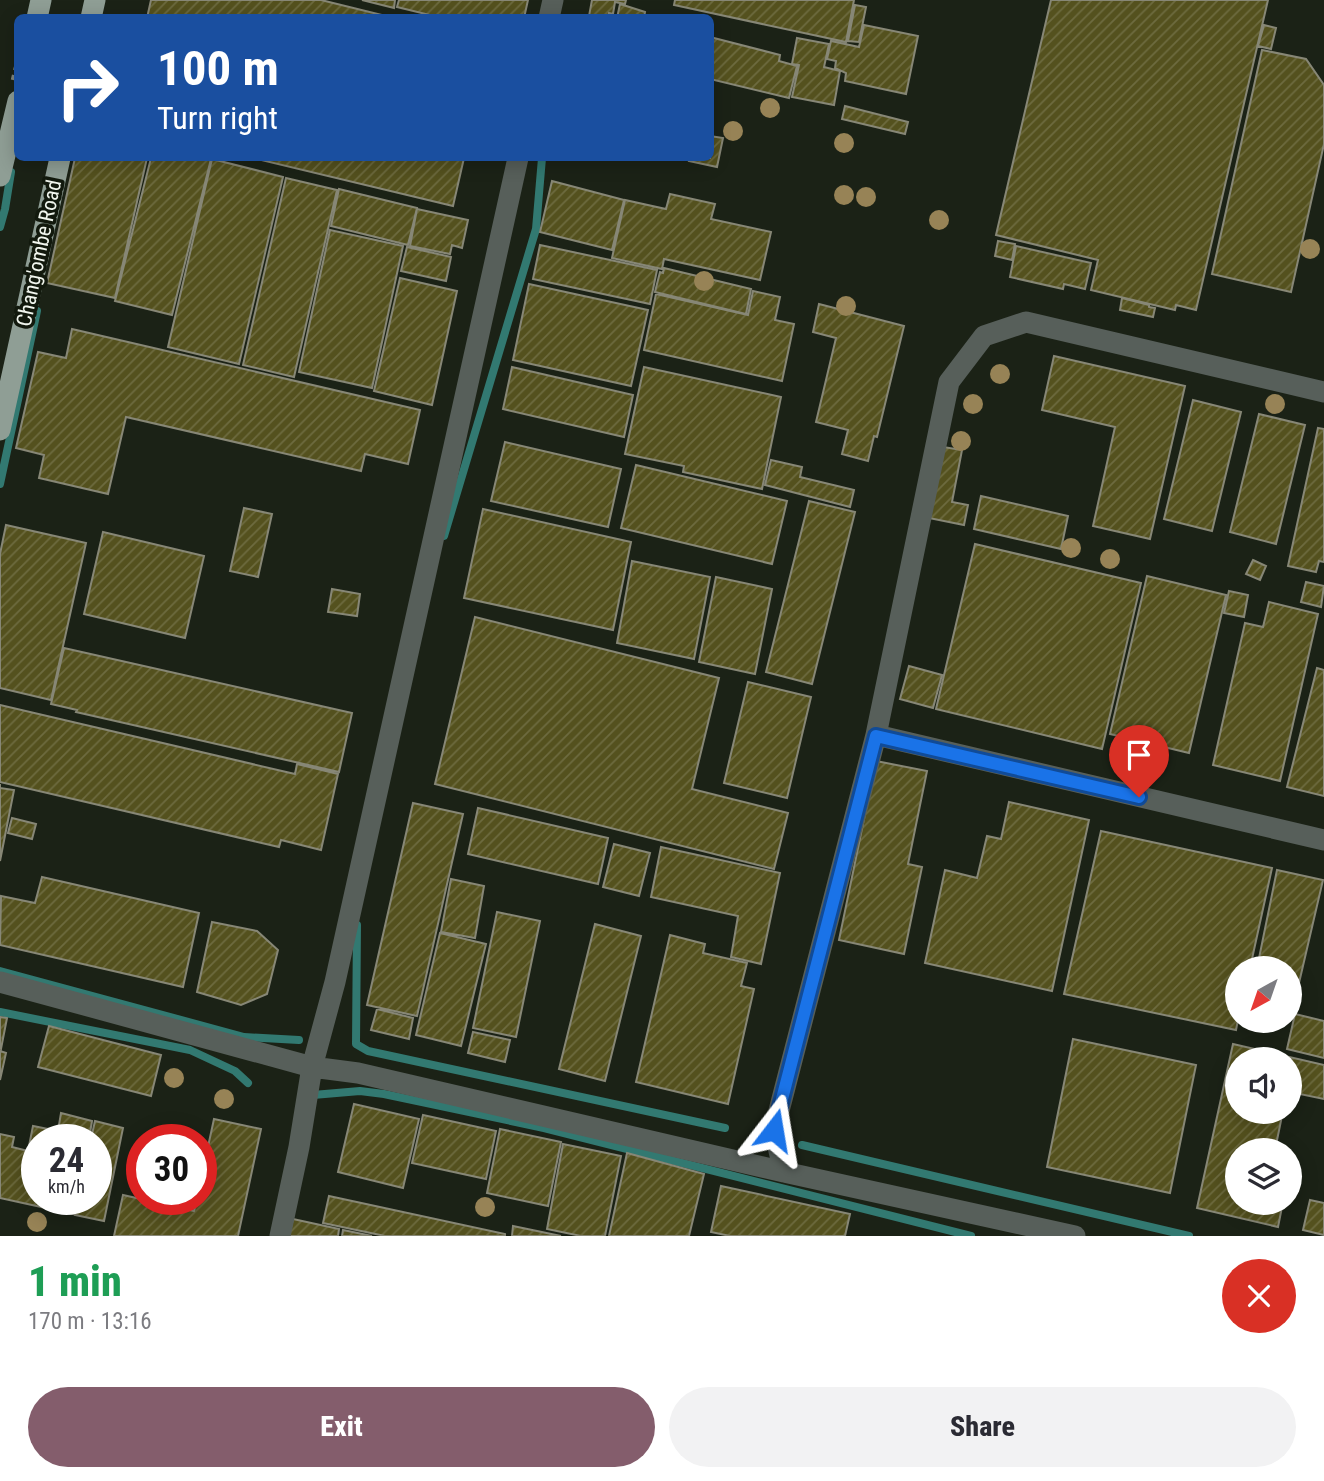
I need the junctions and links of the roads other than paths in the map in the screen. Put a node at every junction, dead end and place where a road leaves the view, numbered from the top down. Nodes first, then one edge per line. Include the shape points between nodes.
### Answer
1 (14, 118) edge
2 (59, 161) edge
3 (517, 161) edge
4 (0, 176) edge
5 (1324, 393) edge
6 (0, 430) edge
7 (876, 736) junction
8 (1324, 840) edge
9 (0, 982) edge
10 (312, 1067) junction
11 (784, 1172) junction
12 (280, 1236) edge
13 (1075, 1236) edge

1 - 4 main road
2 - 6 main road, Chang'ombe Road
3 - 10 street via 335,982
5 - 7 street via 1026,322 984,336 949,382
7 - 8 street
7 - 11 street via 774,1130
9 - 10 street
10 - 11 street via 358,1073
10 - 12 street
11 - 13 street

